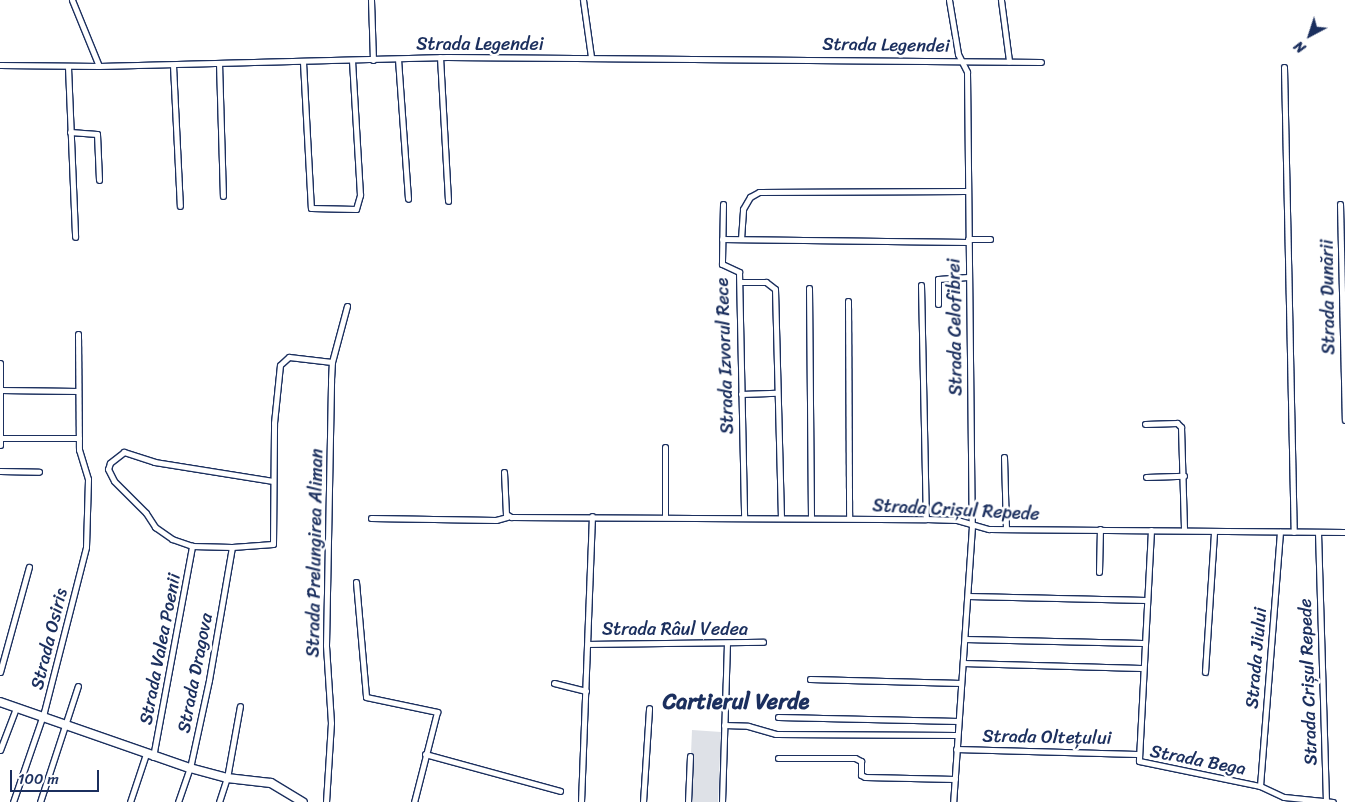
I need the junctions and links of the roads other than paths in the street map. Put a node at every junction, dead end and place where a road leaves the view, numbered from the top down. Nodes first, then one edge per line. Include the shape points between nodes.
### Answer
1 (72, 0) edge
2 (371, 0) edge
3 (583, 0) edge
4 (949, 0) edge
5 (1001, 0) edge
6 (440, 57) junction
7 (591, 57) junction
8 (398, 59) junction
9 (352, 60) junction
10 (373, 60) junction
11 (961, 60) junction
12 (1009, 61) junction
13 (303, 62) junction
14 (1041, 62) dead end
15 (219, 64) junction
16 (0, 65) edge
17 (173, 65) junction
18 (68, 66) junction
19 (99, 66) junction
20 (1284, 67) dead end
21 (70, 132) junction
22 (99, 180) dead end
23 (967, 191) junction
24 (223, 196) dead end
25 (408, 199) dead end
26 (448, 201) dead end
27 (723, 204) dead end
28 (1340, 204) dead end
29 (180, 206) dead end
30 (75, 237) dead end
31 (722, 239) junction
32 (741, 240) junction
33 (968, 240) junction
34 (990, 240) dead end
35 (968, 276) junction
36 (740, 282) junction
37 (921, 285) dead end
38 (809, 288) dead end
39 (848, 301) dead end
40 (938, 304) dead end
41 (347, 306) dead end
42 (78, 334) dead end
43 (332, 362) junction
44 (0, 363) edge
45 (1, 390) edge
46 (78, 391) junction
47 (777, 393) junction
48 (741, 394) junction
49 (1345, 420) edge
50 (1145, 424) dead end
51 (0, 438) edge
52 (79, 438) junction
53 (0, 445) edge
54 (665, 447) dead end
55 (1004, 457) dead end
56 (0, 472) edge
57 (39, 472) dead end
58 (504, 472) dead end
59 (1184, 476) junction
60 (1146, 477) dead end
61 (273, 481) junction
62 (592, 516) junction
63 (507, 517) junction
64 (666, 517) junction
65 (371, 518) dead end
66 (744, 518) junction
67 (781, 518) junction
68 (811, 518) junction
69 (849, 518) junction
70 (926, 519) junction
71 (972, 526) junction
72 (1006, 529) junction
73 (1100, 529) junction
74 (1151, 530) junction
75 (1184, 530) junction
76 (1214, 531) junction
77 (1280, 532) junction
78 (1294, 532) junction
79 (1318, 532) junction
80 (1345, 532) edge
81 (192, 546) junction
82 (232, 548) junction
83 (29, 567) dead end
84 (1098, 572) dead end
85 (356, 582) dead end
86 (968, 596) junction
87 (1146, 600) junction
88 (964, 639) junction
89 (763, 642) dead end
90 (727, 643) junction
91 (1143, 643) junction
92 (588, 644) junction
93 (962, 663) junction
94 (1142, 668) junction
95 (0, 672) edge
96 (1205, 672) dead end
97 (810, 679) dead end
98 (554, 683) dead end
99 (961, 683) junction
100 (78, 686) dead end
101 (586, 691) junction
102 (0, 702) edge
103 (240, 706) dead end
104 (16, 708) junction
105 (649, 708) dead end
106 (778, 717) dead end
107 (43, 718) junction
108 (958, 721) junction
109 (724, 725) junction
110 (66, 726) junction
111 (957, 735) junction
112 (956, 749) junction
113 (0, 750) edge
114 (425, 754) junction
115 (1137, 754) junction
116 (150, 755) junction
117 (690, 756) dead end
118 (778, 758) dead end
119 (190, 768) junction
120 (227, 778) junction
121 (955, 780) junction
122 (1260, 786) junction
123 (560, 791) dead end
124 (292, 799) edge
125 (1326, 801) edge
126 (13, 802) edge
127 (40, 802) edge
128 (130, 802) edge
129 (178, 802) edge
130 (219, 802) edge
131 (303, 802) edge
132 (326, 802) edge
133 (414, 802) edge
134 (581, 802) edge
135 (644, 802) edge
136 (688, 802) edge
137 (722, 802) edge
138 (953, 802) edge
139 (1333, 802) edge

1 - 19 street
2 - 10 street
3 - 7 street
4 - 11 street, Strada Celofibrei
5 - 12 street
6 - 7 street, Strada Legendei
6 - 8 street, Strada Legendei
6 - 26 street
7 - 11 street, Strada Legendei
8 - 10 street, Strada Legendei
8 - 25 street
9 - 10 street, Strada Legendei
9 - 13 street, Strada Legendei
9 - 13 street via 360,195 356,209 311,208
11 - 12 street
11 - 23 street, Strada Celofibrei via 966,72
12 - 14 street
13 - 15 street, Strada Legendei
15 - 17 street, Strada Legendei
15 - 24 street
16 - 18 street, Strada Legendei
17 - 19 street, Strada Legendei
17 - 29 street
18 - 19 street, Strada Legendei
18 - 21 street
20 - 78 street
21 - 22 street via 97,134
21 - 30 street
23 - 32 street via 760,192 750,197 743,209
23 - 33 street, Strada Celofibrei
27 - 31 street, Strada Izvorul Rece
28 - 49 street, Strada Dunării
31 - 32 street
31 - 36 street, Strada Izvorul Rece via 722,264 738,270
32 - 33 street
33 - 34 street
33 - 35 street, Strada Celofibrei
35 - 40 street via 938,279
35 - 71 street, Strada Celofibrei
36 - 47 street via 766,282 775,289
36 - 48 street, Strada Izvorul Rece
37 - 70 street
38 - 68 street
39 - 69 street
41 - 43 street, Strada Prelungirea Aliman
42 - 46 street, Strada Osiris
43 - 61 street via 289,357 280,366
43 - 132 street, Strada Prelungirea Aliman via 326,645 332,723
44 - 45 street
45 - 46 street
45 - 51 street
46 - 52 street, Strada Osiris
47 - 48 street
47 - 67 street via 780,398
48 - 66 street, Strada Izvorul Rece
50 - 59 street via 1180,424
51 - 52 street
51 - 53 street
52 - 107 street, Strada Osiris via 88,479 84,554
54 - 64 street
55 - 72 street
56 - 57 street
58 - 63 street
59 - 60 street
59 - 75 street
61 - 81 street via 155,462 124,452 115,457 108,469 114,481 163,535
61 - 82 street via 274,542
62 - 63 street, Strada Crișul Repede
62 - 64 street, Strada Crișul Repede
62 - 92 street, Strada Râul Vedea
63 - 65 street, Strada Crișul Repede via 496,520
64 - 66 street, Strada Crișul Repede
66 - 67 street, Strada Crișul Repede
67 - 68 street, Strada Crișul Repede
68 - 69 street, Strada Crișul Repede
69 - 70 street, Strada Crișul Repede
70 - 71 street, Strada Crișul Repede via 957,520
71 - 72 street, Strada Crișul Repede
71 - 86 street, Strada Celofibrei
72 - 73 street, Strada Crișul Repede
73 - 74 street, Strada Crișul Repede
73 - 84 street
74 - 75 street, Strada Crișul Repede
74 - 87 street
75 - 76 street, Strada Crișul Repede
76 - 77 street, Strada Crișul Repede
76 - 96 street
77 - 78 street, Strada Crișul Repede
77 - 122 street, Strada Jiului
78 - 79 street, Strada Crișul Repede
79 - 80 street, Strada Crișul Repede
79 - 125 street, Strada Crișul Repede
81 - 82 street
81 - 116 street, Strada Valea Poenii
82 - 119 street, Strada Dragova
83 - 95 street
85 - 114 street via 366,697 437,712
86 - 87 street
86 - 88 street, Strada Celofibrei
87 - 91 street
88 - 91 street
88 - 93 street, Strada Celofibrei
89 - 90 street, Strada Râul Vedea
90 - 92 street, Strada Râul Vedea
90 - 109 street
91 - 94 street
92 - 101 street, Strada Râul Vedea
93 - 94 street
93 - 99 street, Strada Celofibrei
94 - 115 street
97 - 99 street
98 - 101 street
99 - 108 street, Strada Celofibrei
100 - 110 street
101 - 134 street, Strada Râul Vedea
102 - 104 street
103 - 120 street
104 - 107 street
104 - 113 street
105 - 135 street
106 - 108 street
107 - 110 street
107 - 126 street, Strada Osiris
108 - 111 street, Strada Celofibrei
109 - 111 street via 748,726 776,734
109 - 137 street
110 - 116 street
110 - 127 street
111 - 112 street, Strada Celofibrei
112 - 115 street, Strada Oltețului
112 - 121 street, Strada Celofibrei
114 - 123 street
114 - 133 street
115 - 122 street, Strada Bega via 1138,761 1146,765
116 - 119 street
116 - 128 street, Strada Valea Poenii
117 - 136 street
118 - 121 street via 855,758 861,762 861,775 865,777
119 - 120 street
119 - 129 street, Strada Dragova
120 - 124 street via 271,783
120 - 130 street
121 - 138 street, Strada Celofibrei
122 - 125 street, Strada Bega via 1284,797
124 - 131 street
125 - 139 street, Strada Bega

